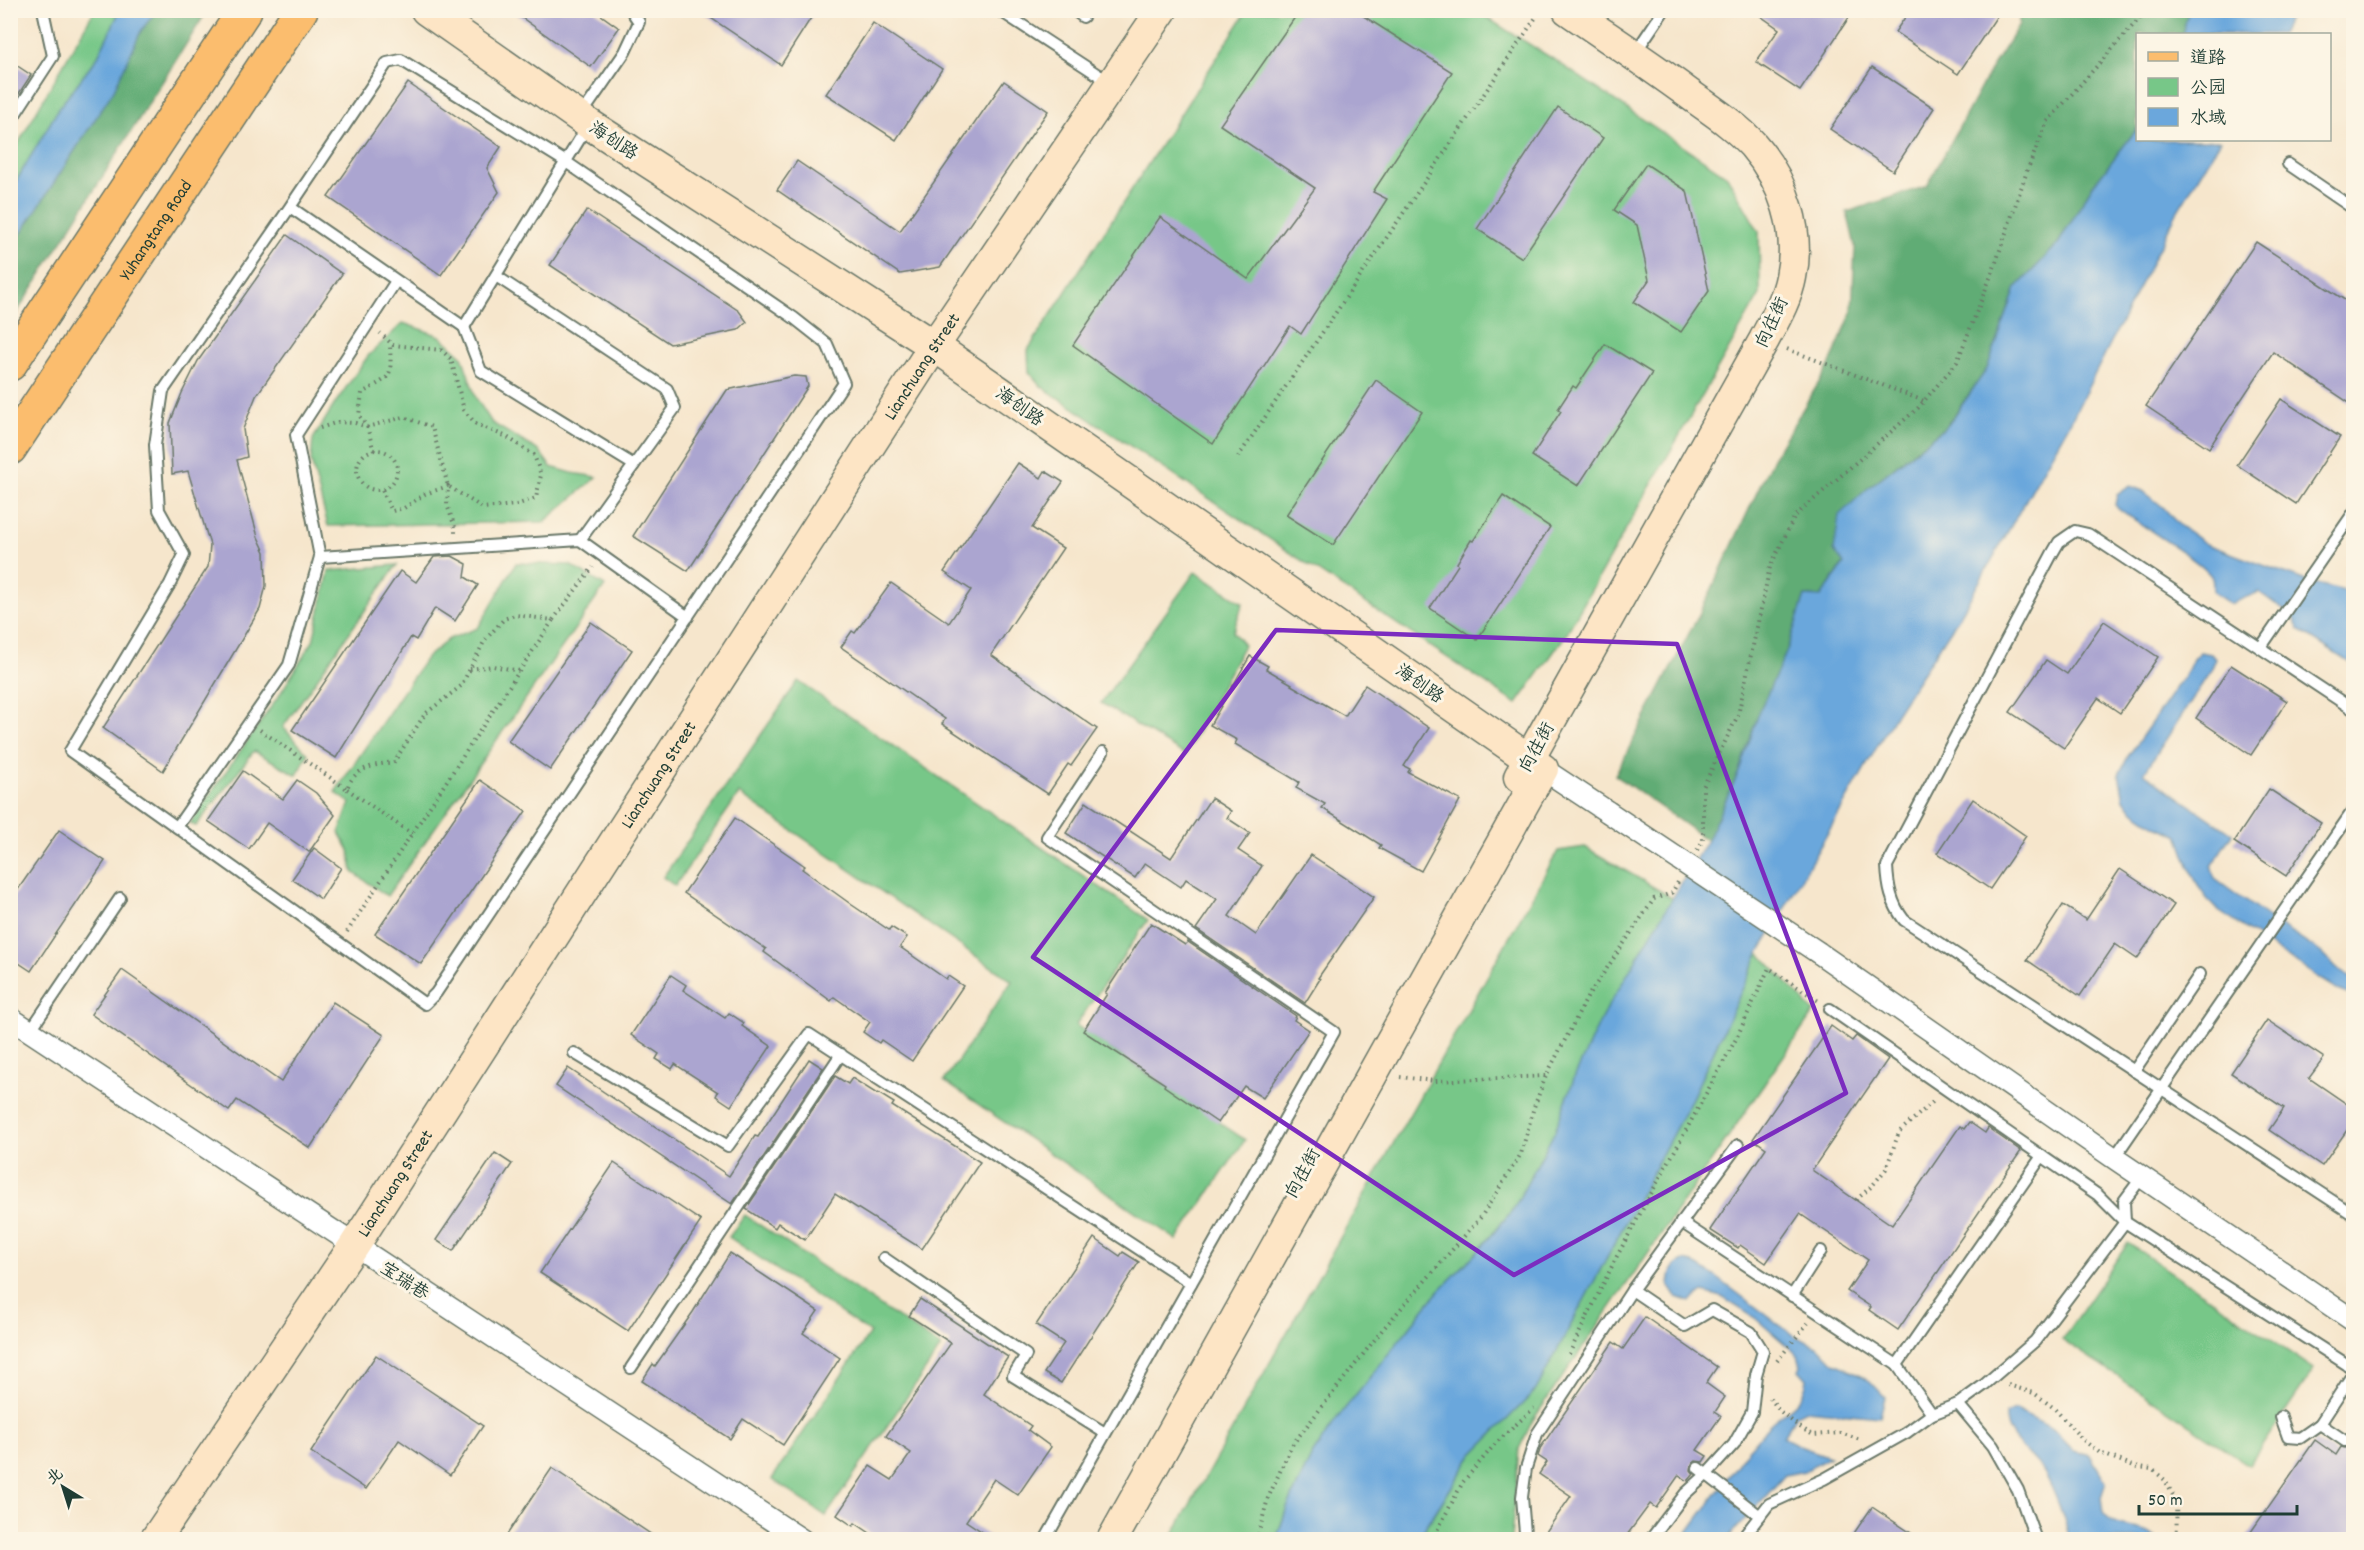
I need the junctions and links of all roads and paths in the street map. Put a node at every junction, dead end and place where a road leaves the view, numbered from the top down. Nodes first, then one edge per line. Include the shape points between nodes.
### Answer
1 (43, 10) edge
2 (245, 10) edge
3 (301, 10) edge
4 (426, 10) edge
5 (631, 10) edge
6 (999, 10) edge
7 (1074, 10) edge
8 (1087, 10) edge
9 (1162, 10) edge
10 (1541, 10) edge
11 (1568, 10) edge
12 (1664, 10) edge
13 (2147, 10) edge
14 (1634, 56) junction
15 (1111, 83) junction
16 (585, 120) junction
17 (10, 122) edge
18 (566, 162) junction
19 (2288, 164) dead end
20 (290, 207) junction
21 (2354, 209) edge
22 (496, 276) junction
23 (396, 280) junction
24 (369, 323) junction
25 (464, 327) junction
26 (1764, 340) junction
27 (390, 342) junction
28 (934, 346) junction
29 (10, 363) edge
30 (1924, 401) junction
31 (367, 427) junction
32 (296, 435) junction
33 (10, 447) edge
34 (374, 451) junction
35 (1238, 457) dead end
36 (634, 465) junction
37 (447, 486) junction
38 (382, 490) junction
39 (2354, 512) edge
40 (580, 540) junction
41 (454, 548) junction
42 (602, 556) junction
43 (320, 557) junction
44 (687, 617) junction
45 (553, 620) junction
46 (2260, 647) junction
47 (470, 669) junction
48 (520, 671) junction
49 (2354, 710) edge
50 (250, 722) junction
51 (1103, 752) dead end
52 (1536, 764) junction
53 (348, 789) junction
54 (2354, 809) edge
55 (177, 827) junction
56 (412, 834) junction
57 (1703, 840) dead end
58 (1672, 893) dead end
59 (120, 898) dead end
60 (340, 943) junction
61 (2200, 974) dead end
62 (1830, 1009) joint
63 (10, 1018) edge
64 (30, 1031) junction
65 (574, 1053) dead end
66 (841, 1054) junction
67 (2134, 1071) junction
68 (1373, 1073) junction
69 (1546, 1077) junction
70 (1946, 1088) junction
71 (2162, 1089) junction
72 (1738, 1145) dead end
73 (2042, 1156) junction
74 (2114, 1158) junction
75 (2142, 1178) junction
76 (1856, 1200) dead end
77 (2354, 1215) edge
78 (1681, 1222) junction
79 (2126, 1222) junction
80 (354, 1246) junction
81 (1821, 1251) dead end
82 (885, 1258) dead end
83 (1191, 1283) junction
84 (1632, 1290) junction
85 (1792, 1296) junction
86 (2354, 1321) edge
87 (1803, 1329) dead end
88 (1783, 1355) dead end
89 (1564, 1362) dead end
90 (1897, 1365) junction
91 (631, 1368) dead end
92 (2354, 1370) edge
93 (1983, 1385) junction
94 (1539, 1401) dead end
95 (1958, 1404) junction
96 (1780, 1411) dead end
97 (1932, 1414) junction
98 (2282, 1417) dead end
99 (2320, 1424) junction
100 (1105, 1433) junction
101 (1863, 1441) dead end
102 (2345, 1441) dead end
103 (1707, 1474) junction
104 (1758, 1514) junction
105 (155, 1539) edge
106 (802, 1539) edge
107 (1045, 1539) edge
108 (1094, 1539) edge
109 (1112, 1539) edge
110 (1257, 1539) edge
111 (1432, 1539) edge
112 (1521, 1539) edge
113 (1650, 1539) edge
114 (1742, 1539) edge
115 (2036, 1539) edge
116 (2177, 1539) edge

1 - 17 lane via 53,56
2 - 29 main road
3 - 33 main road, Yuhangtang Road
4 - 16 street, 海创路
5 - 16 lane via 639,22
6 - 15 lane
7 - 8 lane via 1083,17
9 - 15 street, Lianchuang Street
10 - 35 path
11 - 14 street, 向往街
12 - 14 lane
13 - 30 path via 2047,122 1957,362
14 - 26 street, 向往街 via 1736,130 1752,144 1777,181 1790,214 1795,246 1791,278
15 - 28 street, Lianchuang Street
16 - 18 lane
16 - 28 street, 海创路
18 - 20 lane via 401,60 387,63
18 - 22 lane
18 - 44 lane via 827,344 844,383
19 - 21 lane
20 - 23 lane
20 - 55 lane via 163,391 155,446 159,510 184,555 70,751
22 - 25 lane
22 - 36 lane via 668,389 675,408
23 - 24 lane
23 - 25 lane
24 - 27 path
24 - 32 lane
25 - 36 lane via 481,371
26 - 30 path
26 - 52 street, 向往街
27 - 31 path via 389,375 362,393 359,415
27 - 37 path via 441,350 452,360 464,410 476,424 534,454 541,475 536,498 516,505 483,508
28 - 52 street, 海创路
28 - 80 street, Lianchuang Street
30 - 57 path via 1795,516 1770,567 1738,715 1703,787
31 - 32 path via 338,422
31 - 34 path
31 - 37 path via 404,417 432,427
32 - 43 lane
34 - 38 path via 392,457 397,470 393,482
34 - 38 path via 359,462 357,474 364,485
36 - 40 lane
37 - 38 path via 392,512
37 - 41 path via 447,505 455,527
39 - 46 lane
40 - 41 lane
40 - 42 lane
41 - 43 lane
42 - 44 lane
42 - 45 path
43 - 50 lane via 289,665
44 - 60 lane via 425,1004
45 - 47 path via 515,615 504,620 485,640
45 - 48 path
46 - 49 lane
46 - 67 lane via 2088,534 2075,531 2059,542 2052,554 1887,866 1888,887 1904,920
47 - 48 path via 493,666
47 - 53 path via 461,686 424,714 394,762 371,765 351,779
48 - 56 path
50 - 53 path
50 - 55 lane
51 - 83 lane via 1047,837 1334,1032
52 - 68 street, 向往街
52 - 74 street, 海创路, bridge via 1819,952
52 - 108 street, 向往街
53 - 56 path
54 - 71 lane
55 - 60 lane
56 - 60 path
58 - 69 path via 1654,899 1588,996
59 - 64 lane
61 - 67 lane
62 - 70 lane
62 - 89 path via 1769,968 1736,1039 1617,1256
63 - 64 street, 宝瑞巷
64 - 80 street, 宝瑞巷
65 - 66 lane via 728,1146 809,1034
66 - 83 lane
66 - 91 lane
67 - 71 lane
68 - 69 path via 1435,1082
68 - 109 street, 向往街
69 - 110 path via 1521,1154 1481,1217 1383,1329 1292,1445 1268,1498
70 - 73 lane
70 - 76 path via 1899,1132 1886,1169
71 - 74 lane
71 - 77 lane
72 - 78 lane
73 - 79 lane via 2098,1195
73 - 90 lane
74 - 75 street, 海创路
75 - 79 lane via 2124,1202
75 - 86 street, 海创路
78 - 84 lane
78 - 85 lane
79 - 92 lane
79 - 93 lane via 2035,1341
80 - 105 street, Lianchuang Street
80 - 106 street, 宝瑞巷
81 - 85 lane
82 - 100 lane via 1026,1355 1013,1376
83 - 100 lane
84 - 103 lane via 1685,1326 1712,1310 1751,1332 1763,1351 1752,1412 1734,1444
84 - 112 lane via 1537,1434 1526,1468 1522,1497 1525,1533
85 - 90 lane
87 - 88 path
90 - 97 lane
92 - 99 lane
93 - 95 lane
93 - 116 path via 1998,1383 2034,1393 2100,1453 2152,1469 2165,1480 2176,1501
94 - 111 path via 1463,1482
95 - 97 lane
95 - 115 lane via 1998,1455 2018,1490
96 - 101 path via 1813,1435 1841,1433
97 - 104 lane
98 - 99 lane via 2288,1437 2300,1438
99 - 102 lane
100 - 107 lane
103 - 104 lane
103 - 113 lane via 1685,1494
104 - 114 lane

